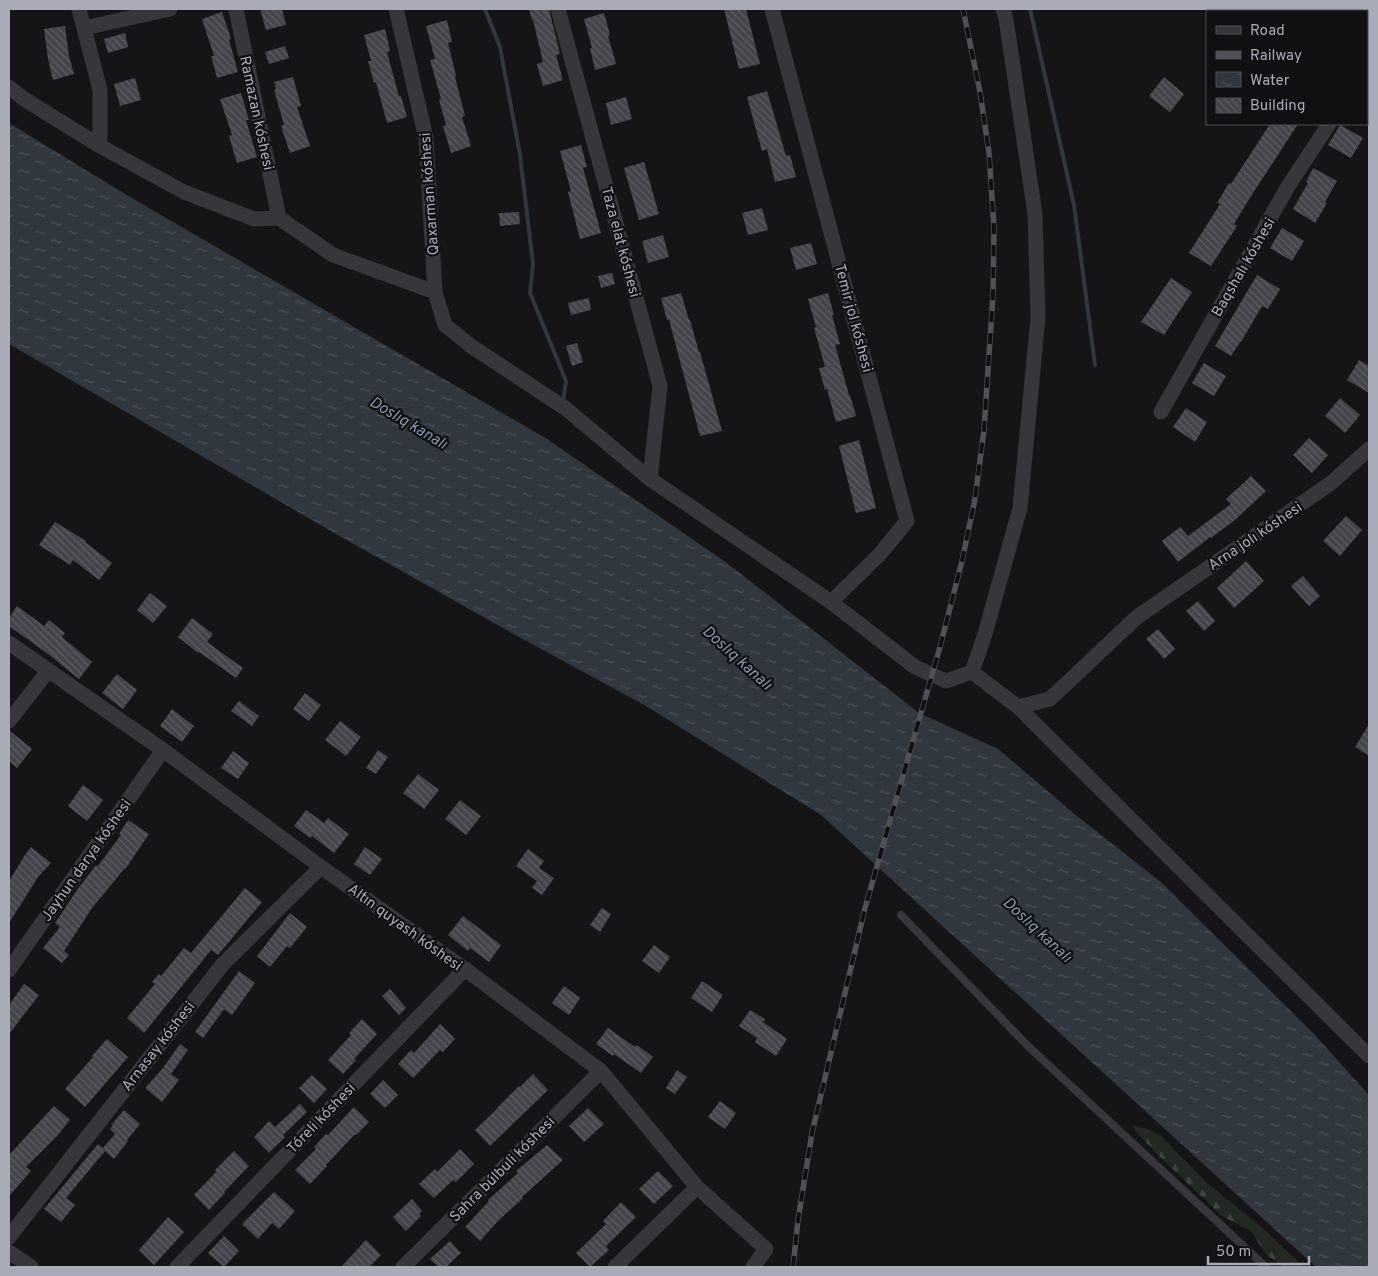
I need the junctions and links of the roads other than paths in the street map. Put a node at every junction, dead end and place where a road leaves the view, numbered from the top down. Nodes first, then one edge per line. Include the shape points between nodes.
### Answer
1 (79, 9) edge
2 (170, 9) edge
3 (236, 9) edge
4 (396, 9) edge
5 (558, 9) edge
6 (772, 9) edge
7 (1003, 9) edge
8 (84, 28) junction
9 (9, 88) edge
10 (1327, 125) edge
11 (100, 146) junction
12 (279, 218) junction
13 (436, 292) junction
14 (1161, 412) dead end
15 (1369, 449) edge
16 (650, 479) junction
17 (831, 602) junction
18 (9, 643) edge
19 (48, 671) junction
20 (972, 672) junction
21 (1018, 707) junction
22 (9, 721) edge
23 (162, 750) junction
24 (321, 867) junction
25 (901, 915) dead end
26 (9, 970) edge
27 (465, 970) junction
28 (1369, 1056) edge
29 (601, 1071) junction
30 (697, 1187) junction
31 (9, 1236) edge
32 (9, 1252) edge
33 (31, 1267) edge
34 (177, 1267) edge
35 (404, 1267) edge
36 (615, 1267) edge
37 (753, 1267) edge
38 (1266, 1267) edge

1 - 8 street
2 - 8 street
3 - 12 street, Ramazan kóshesi
4 - 13 street, Qaxarman kóshesi via 426,138
5 - 16 street, Taza elat kóshesi via 660,386
6 - 17 street, Temir jol kóshesi via 907,521 880,554
7 - 20 street via 1035,214 1038,317 1020,508
8 - 11 street via 100,90
9 - 11 street
10 - 14 street, Baqshalı kóshesi
11 - 12 street via 184,192 254,220
12 - 13 street via 332,255
13 - 16 street, Qaxarman kóshesi via 445,325 565,408
15 - 21 street, Arna jolı kóshesi via 1331,483 1136,617 1050,699
16 - 17 street, Qaxarman kóshesi
17 - 20 street, Qaxarman kóshesi via 915,667 946,681
18 - 19 street, Altın quyash kóshesi
19 - 22 street
19 - 23 street, Altın quyash kóshesi
20 - 21 street
21 - 28 street
23 - 24 street, Altın quyash kóshesi
23 - 26 street, Jayhun darya kóshesi
24 - 27 street, Altın quyash kóshesi
24 - 31 street, Arnasay kóshesi via 223,964
25 - 38 lane via 1029,1047
27 - 29 street, Altın quyash kóshesi
27 - 34 street, Tóreli kóshesi
29 - 30 street, Altın quyash kóshesi
29 - 35 street, Sahra búlbuli kóshesi
30 - 36 street
30 - 37 street, Altın quyash kóshesi via 766,1249
32 - 33 street

